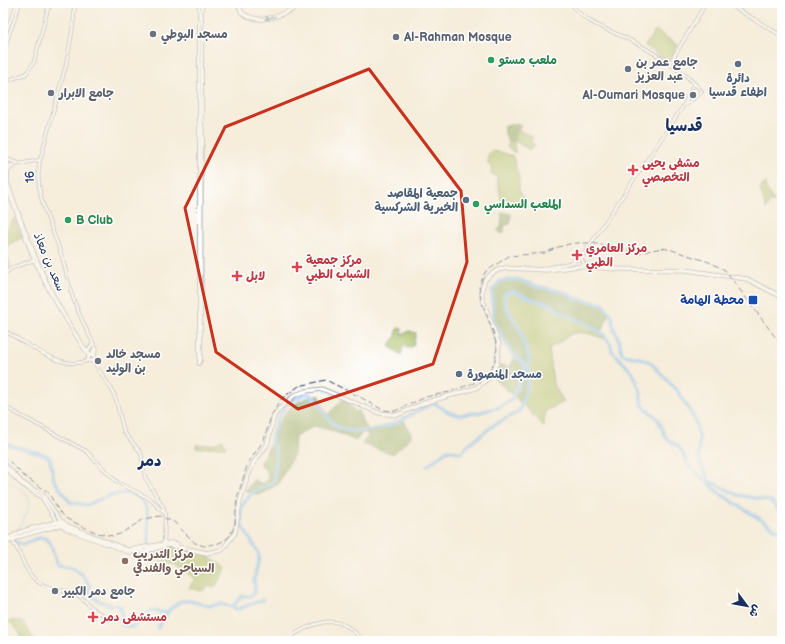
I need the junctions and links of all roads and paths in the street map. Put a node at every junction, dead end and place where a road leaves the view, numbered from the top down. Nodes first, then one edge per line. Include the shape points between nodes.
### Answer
1 (17, 3) edge
2 (20, 3) edge
3 (55, 3) edge
4 (74, 3) edge
5 (201, 3) edge
6 (238, 3) edge
7 (306, 3) edge
8 (571, 3) edge
9 (706, 3) edge
10 (727, 3) edge
11 (782, 36) edge
12 (3, 40) edge
13 (3, 52) edge
14 (670, 64) junction
15 (3, 82) edge
16 (694, 84) junction
17 (684, 105) junction
18 (3, 156) edge
19 (5, 159) junction
20 (40, 160) junction
21 (20, 163) junction
22 (15, 164) junction
23 (4, 167) edge
24 (3, 177) edge
25 (8, 182) junction
26 (581, 258) junction
27 (34, 260) junction
28 (573, 262) junction
29 (585, 266) junction
30 (576, 267) junction
31 (539, 270) junction
32 (3, 275) edge
33 (782, 296) edge
34 (3, 330) edge
35 (94, 344) junction
36 (88, 351) junction
37 (91, 357) junction
38 (3, 406) edge
39 (3, 462) edge
40 (3, 466) edge
41 (164, 513) junction
42 (61, 523) junction
43 (14, 537) junction
44 (3, 541) edge
45 (3, 544) edge
46 (164, 545) junction
47 (104, 615) dead end
48 (283, 641) edge
49 (362, 641) edge

1 - 12 street
2 - 13 street
3 - 15 street via 48,8 34,62 26,74
4 - 20 street, 16 via 66,65
5 - 5 street via 198,296 199,364 201,360
7 -> 6 main road via 258,21 242,13
8 - 14 street via 595,25 630,40
9 - 14 street
10 - 11 street
14 - 16 street
16 - 17 street
16 - 17 street via 702,92
17 - 26 street
18 - 19 street
19 - 21 street via 12,163
19 - 23 street
20 - 21 street
20 - 35 street, 16 via 38,179 47,218 60,252 71,293
21 - 22 street
22 - 23 street
22 - 25 street via 8,171
23 - 25 street, سعد بن معاذ
24 - 27 street, سعد بن معاذ
25 - 36 street, سعد بن معاذ via 56,300
26 - 28 street
26 - 29 street
27 - 32 street via 12,268
27 - 37 street, سعد بن معاذ via 54,302
28 - 30 main road
28 - 31 street
29 - 30 main road
29 - 33 main road via 686,270 733,277 756,282
30 - 31 main road
31 - 46 main road via 506,268 491,274 485,280 482,298 498,339 499,351 494,372 476,388 424,403 397,415 379,413 318,389 298,394 283,405 274,416 266,447 250,469 240,501 236,530 228,544 219,551 207,553
34 - 37 street via 60,361 83,363
35 - 36 street
35 - 37 street, 16 via 97,350
36 - 37 street, سعد بن معاذ
37 - 41 street via 112,390 124,432 141,453 146,477
38 - 41 street via 86,451 118,483 149,498
39 - 42 street via 22,482 43,495
40 - 42 street via 21,484 42,498
41 - 46 street
42 - 43 main road
42 - 46 main road via 129,552 146,551
43 - 44 main road
43 - 45 main road
43 - 47 street via 14,544 30,574 53,589 76,595 94,612
48 - 49 street via 314,624 336,621 347,625

